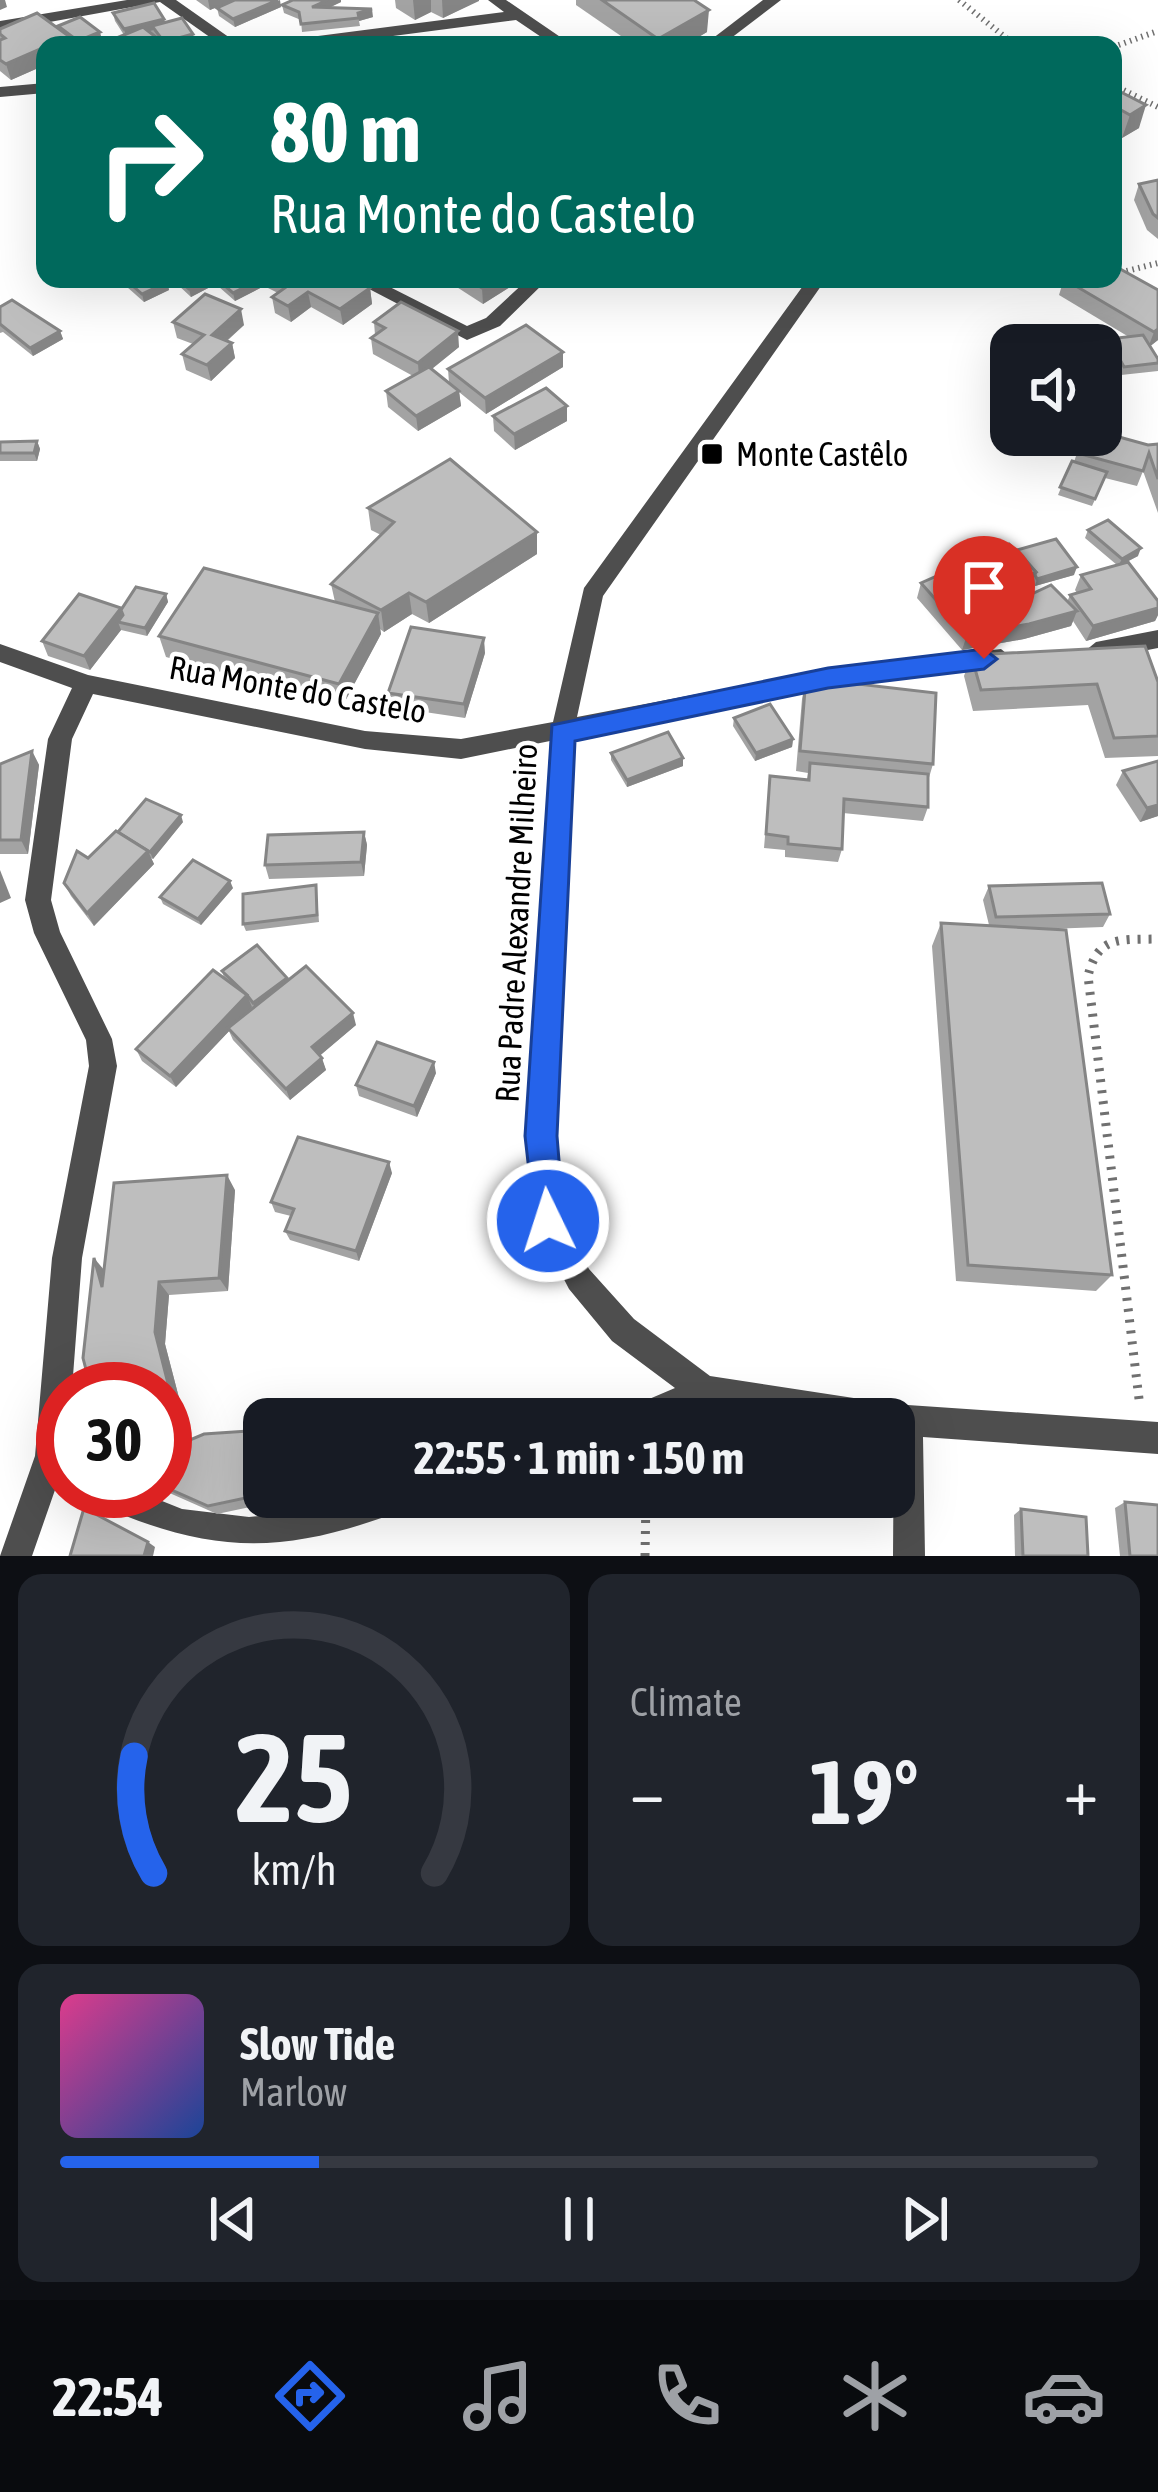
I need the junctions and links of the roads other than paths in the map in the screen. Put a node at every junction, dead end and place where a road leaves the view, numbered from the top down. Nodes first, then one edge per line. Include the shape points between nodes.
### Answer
1 (154, 0) edge
2 (166, 0) edge
3 (496, 0) edge
4 (773, 0) edge
5 (524, 8) edge
6 (0, 26) edge
7 (219, 36) edge
8 (345, 36) edge
9 (554, 36) edge
10 (724, 36) edge
11 (36, 89) edge
12 (0, 92) edge
13 (377, 288) edge
14 (529, 288) edge
15 (811, 288) edge
16 (0, 639) edge
17 (1158, 639) edge
18 (1073, 652) edge
19 (0, 653) edge
20 (1028, 656) edge
21 (30, 663) junction
22 (86, 684) junction
23 (562, 733) junction
24 (62, 1362) edge
25 (704, 1391) junction
26 (688, 1398) edge
27 (751, 1398) edge
28 (915, 1421) edge
29 (1151, 1437) edge
30 (36, 1509) edge
31 (143, 1518) edge
32 (334, 1518) edge
33 (906, 1518) edge
34 (16, 1556) edge
35 (909, 1556) edge

1 - 6 street
2 - 7 street
3 - 5 street
4 - 10 street
5 - 8 street
5 - 9 street
11 - 12 street
13 - 14 street via 467,334
15 - 23 street, Rua Padre Alexandre Milheiro via 592,594
16 - 21 street
17 - 18 street
19 - 21 street, Rua Monte do Castelo
20 - 23 street, Rua Monte do Castelo via 828,678
21 - 22 street, Rua Monte do Castelo
22 - 23 street, Rua Monte do Castelo via 365,740 461,749
22 - 24 street via 60,739 38,900 104,1066 67,1258
23 - 25 street, Rua Padre Alexandre Milheiro via 541,1136 548,1221 579,1279 623,1330
25 - 26 street
25 - 27 street, Rua Padre Alexandre Milheiro
28 - 29 street, Rua Padre Alexandre Milheiro
30 - 34 street
31 - 32 street via 211,1541 254,1544
33 - 35 street

